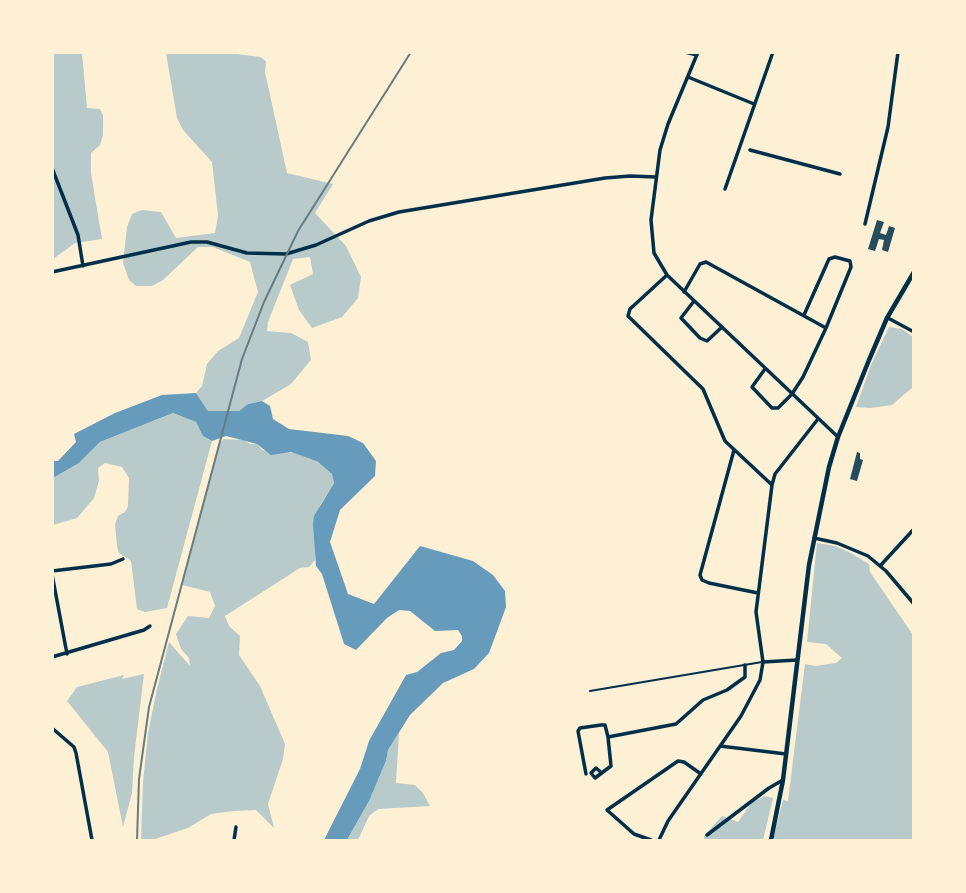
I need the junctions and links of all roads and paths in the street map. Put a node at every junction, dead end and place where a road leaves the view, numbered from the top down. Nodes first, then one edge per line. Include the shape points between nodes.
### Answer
1 (685, 52) edge
2 (773, 52) edge
3 (898, 52) edge
4 (697, 54) edge
5 (688, 76) junction
6 (754, 104) junction
7 (750, 150) dead end
8 (52, 169) edge
9 (840, 174) dead end
10 (656, 177) junction
11 (725, 189) dead end
12 (866, 224) dead end
13 (82, 266) junction
14 (52, 272) edge
15 (914, 272) edge
16 (667, 275) junction
17 (684, 292) junction
18 (694, 301) junction
19 (804, 315) junction
20 (887, 318) junction
21 (722, 327) junction
22 (826, 328) junction
23 (914, 332) edge
24 (765, 369) junction
25 (792, 394) junction
26 (818, 419) junction
27 (838, 437) junction
28 (734, 450) junction
29 (772, 485) junction
30 (914, 529) edge
31 (814, 538) junction
32 (122, 559) dead end
33 (880, 566) junction
34 (52, 573) edge
35 (758, 593) junction
36 (914, 604) edge
37 (150, 626) dead end
38 (67, 654) junction
39 (52, 657) edge
40 (797, 660) junction
41 (763, 662) junction
42 (745, 665) junction
43 (590, 691) dead end
44 (52, 728) edge
45 (608, 737) junction
46 (720, 746) junction
47 (786, 754) junction
48 (602, 773) dead end
49 (586, 774) dead end
50 (701, 774) junction
51 (783, 780) junction
52 (236, 827) dead end
53 (707, 835) dead end
54 (92, 841) edge
55 (234, 841) edge
56 (651, 841) edge
57 (659, 841) edge
58 (771, 841) edge

1 - 4 street
2 - 6 street
3 - 12 street via 890,120
4 - 5 street
5 - 6 street
5 - 10 street via 668,124
6 - 11 street
7 - 9 street
8 - 13 street via 78,236
10 - 13 street via 605,178 399,212 286,254 247,253 191,242
10 - 16 street via 651,243
13 - 14 street
15 - 20 street
16 - 17 street
16 - 28 street via 628,316 703,389 725,441
17 - 18 street
17 - 19 street via 700,264 706,262
18 - 21 street
18 - 21 street via 681,317 700,338 708,341
19 - 22 street
19 - 22 street via 829,259 850,262
20 - 23 street
20 - 27 street
21 - 24 street
22 - 25 street
24 - 25 street
24 - 25 street via 752,387 772,408 779,408
25 - 26 street
26 - 27 street
26 - 29 street via 775,474
27 - 31 street
28 - 29 street
28 - 35 street via 700,575 709,583
29 - 35 street
30 - 33 street
31 - 33 street via 849,547
31 - 40 street
32 - 34 street
33 - 36 street
34 - 38 street
35 - 41 street via 756,620
37 - 38 street
38 - 39 street
40 - 41 street
40 - 47 street
41 - 42 lane
41 - 46 street via 762,676 748,705
42 - 43 lane
42 - 45 street via 745,677 703,699 676,724
44 - 54 street via 74,747
45 - 48 street via 612,761
45 - 49 street via 605,725 578,731
46 - 47 street
46 - 50 street
47 - 51 street
50 - 56 street via 678,761 605,808 634,834
50 - 57 street via 667,821
51 - 53 street
51 - 58 street
52 - 55 street

